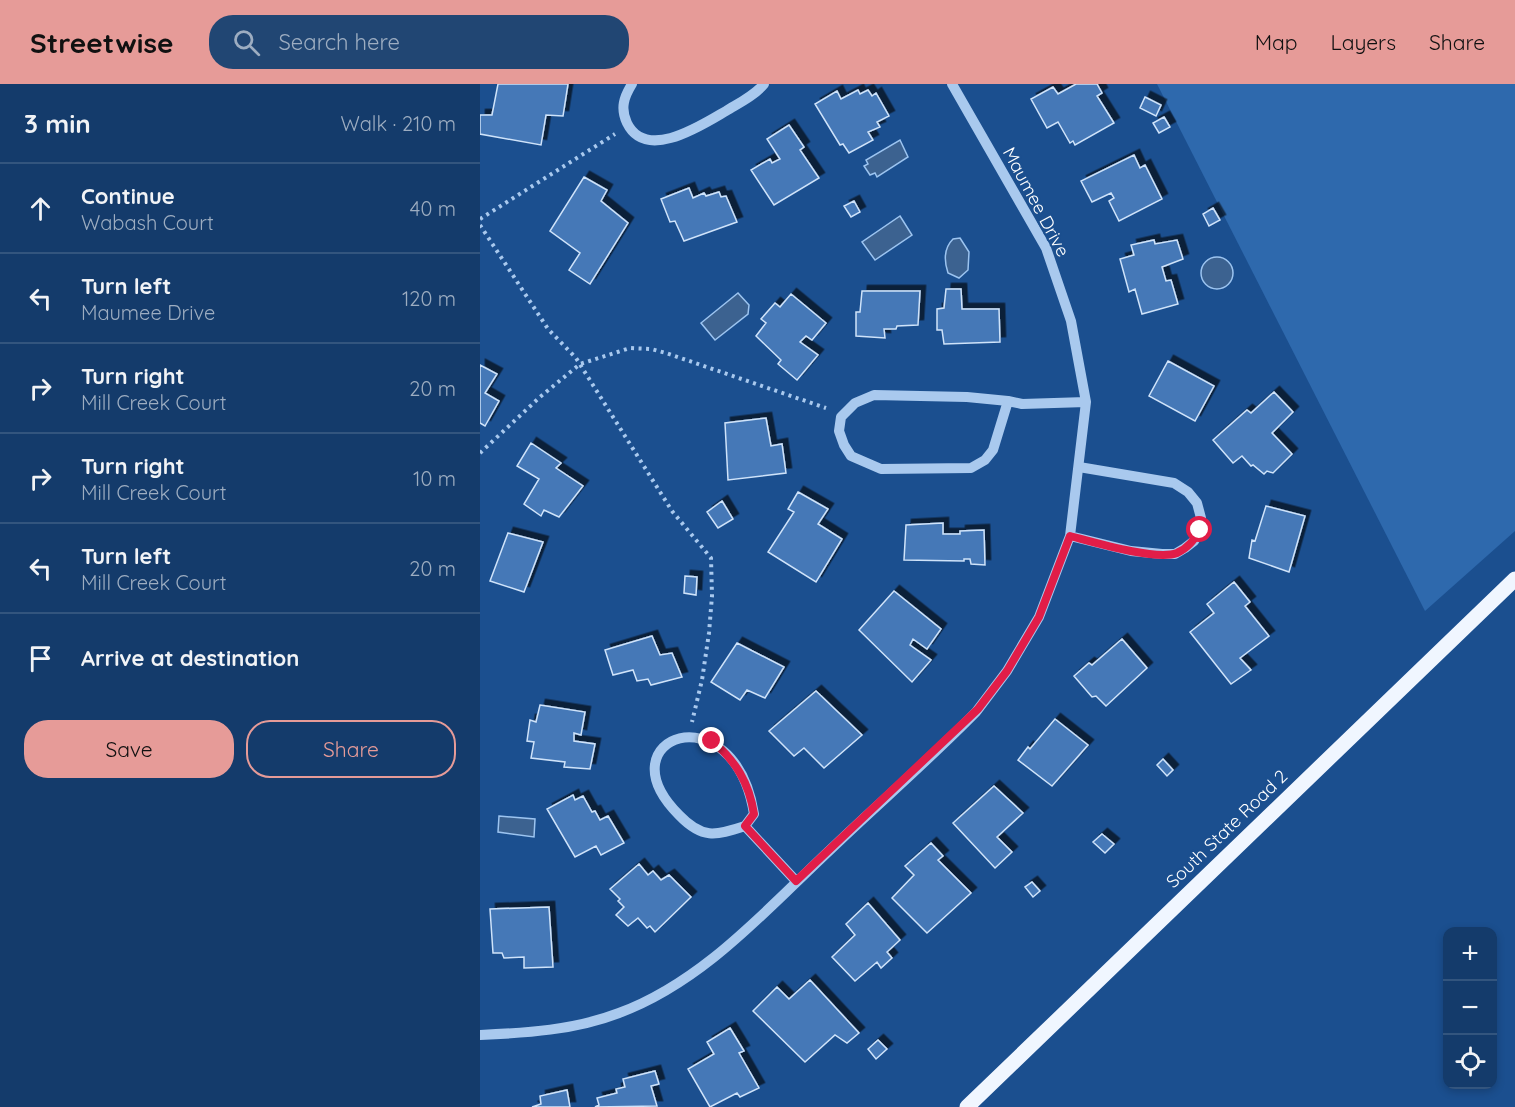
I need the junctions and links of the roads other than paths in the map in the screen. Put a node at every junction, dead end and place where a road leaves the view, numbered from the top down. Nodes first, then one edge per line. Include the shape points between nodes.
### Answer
1 (632, 84) edge
2 (764, 84) edge
3 (952, 84) edge
4 (1008, 401) junction
5 (1086, 402) junction
6 (1079, 467) junction
7 (1070, 536) junction
8 (1515, 579) edge
9 (745, 826) junction
10 (796, 881) junction
11 (480, 1035) edge
12 (967, 1107) edge

1 - 2 street via 623,99 623,115 636,135 650,140 672,138 700,126
3 - 5 street, Maumee Drive via 1046,248 1071,321
4 - 4 street via 874,395 855,403 841,417 839,431 850,456 881,469 971,468 993,450
4 - 5 street
5 - 6 street, Maumee Drive
6 - 7 street, Maumee Drive
6 - 7 street via 1174,483 1197,503 1200,530 1194,541 1175,554 1131,551
7 - 10 street, Maumee Drive via 1039,617 1007,671 978,709
8 - 12 main road, South State Road 2
9 - 9 street via 754,814 751,794 742,774 724,751 712,741 689,736 663,747 656,758 654,774 663,798 686,823 703,834
9 - 10 street
10 - 11 street, Maumee Drive via 732,942 656,995 590,1022 540,1032

